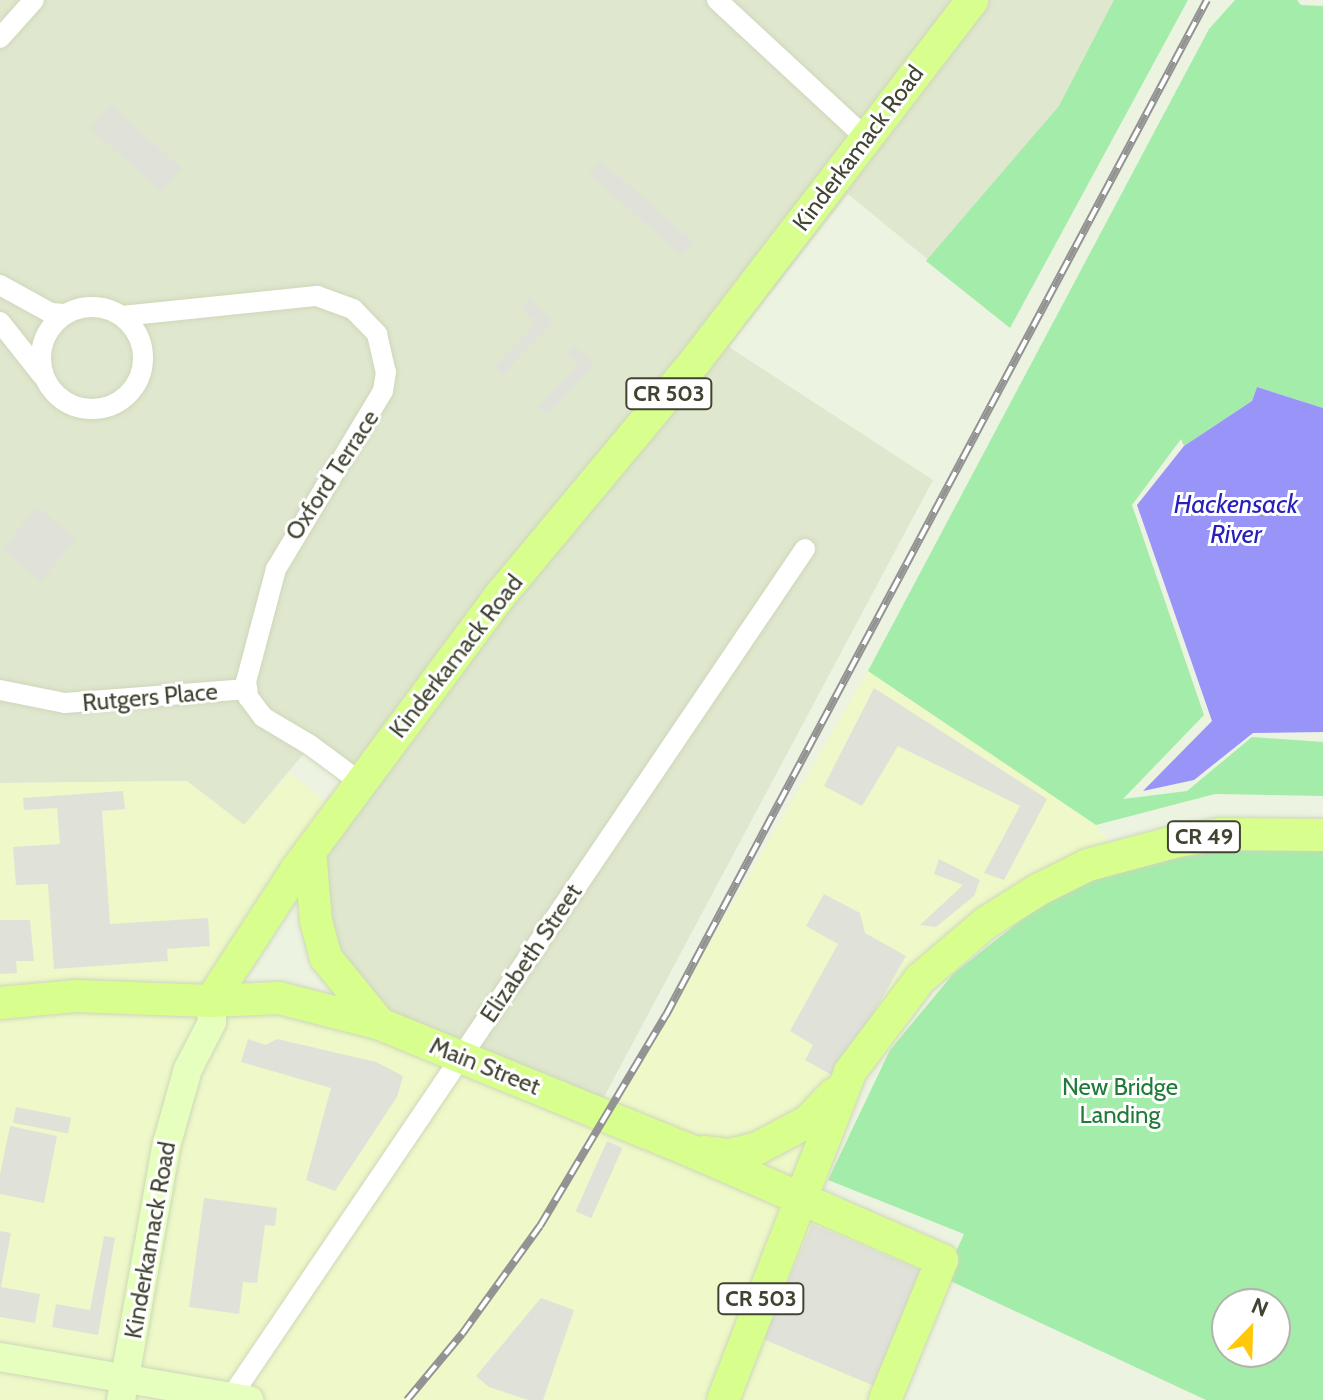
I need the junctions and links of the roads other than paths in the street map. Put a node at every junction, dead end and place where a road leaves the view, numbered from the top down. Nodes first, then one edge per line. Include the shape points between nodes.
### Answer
1 (34, 0) edge
2 (717, 0) edge
3 (972, 0) edge
4 (0, 38) edge
5 (865, 137) junction
6 (0, 285) edge
7 (64, 314) junction
8 (122, 316) junction
9 (0, 322) edge
10 (46, 381) junction
11 (805, 549) dead end
12 (247, 689) junction
13 (0, 690) edge
14 (360, 782) junction
15 (1323, 835) edge
16 (310, 851) junction
17 (211, 1001) junction
18 (0, 1003) edge
19 (380, 1024) junction
20 (462, 1057) junction
21 (850, 1072) junction
22 (689, 1150) junction
23 (800, 1199) junction
24 (0, 1357) edge
25 (124, 1388) edge
26 (240, 1398) edge
27 (723, 1400) edge
28 (885, 1400) edge

1 - 4 street
2 - 5 street
3 - 5 main road, Kinderkamack Road / CR 503
5 - 14 main road, Kinderkamack Road / CR 503 via 697,359 499,597
6 - 7 street, Oxford Terrace via 51,313
7 - 8 street, Oxford Terrace via 94,306
7 - 10 street via 53,324 41,352
8 - 10 street via 141,340 144,355 142,371 126,397 98,409 83,408 56,394
8 - 12 street, Oxford Terrace via 317,296 337,300 366,320 383,351 386,372 377,407 276,569
9 - 10 street
11 - 20 street, Elizabeth Street
12 - 13 street, Rutgers Place via 65,703
12 - 14 street, Rutgers Place via 263,717
14 - 16 main road, Kinderkamack Road / CR 503
15 - 21 main road, CR 49 via 1221,834 1178,841 1088,865 1038,890 987,922 920,979
16 - 17 main road, Kinderkamack Road / CR 503
16 - 19 main road via 316,921 326,958
17 - 18 main road, Main Street via 75,996
17 - 19 main road, Main Street via 279,998
17 - 25 main road, Kinderkamack Road via 212,1022 188,1069 167,1143
19 - 20 main road, Main Street
20 - 22 main road, Main Street
20 - 26 street, Elizabeth Street
21 - 22 main road via 827,1103 756,1149 729,1155
21 - 23 main road, CR 49
22 - 23 main road, Main Street
23 - 27 main road, CR 503
23 - 28 main road, Main Street via 942,1260
24 - 25 main road
25 - 26 main road

